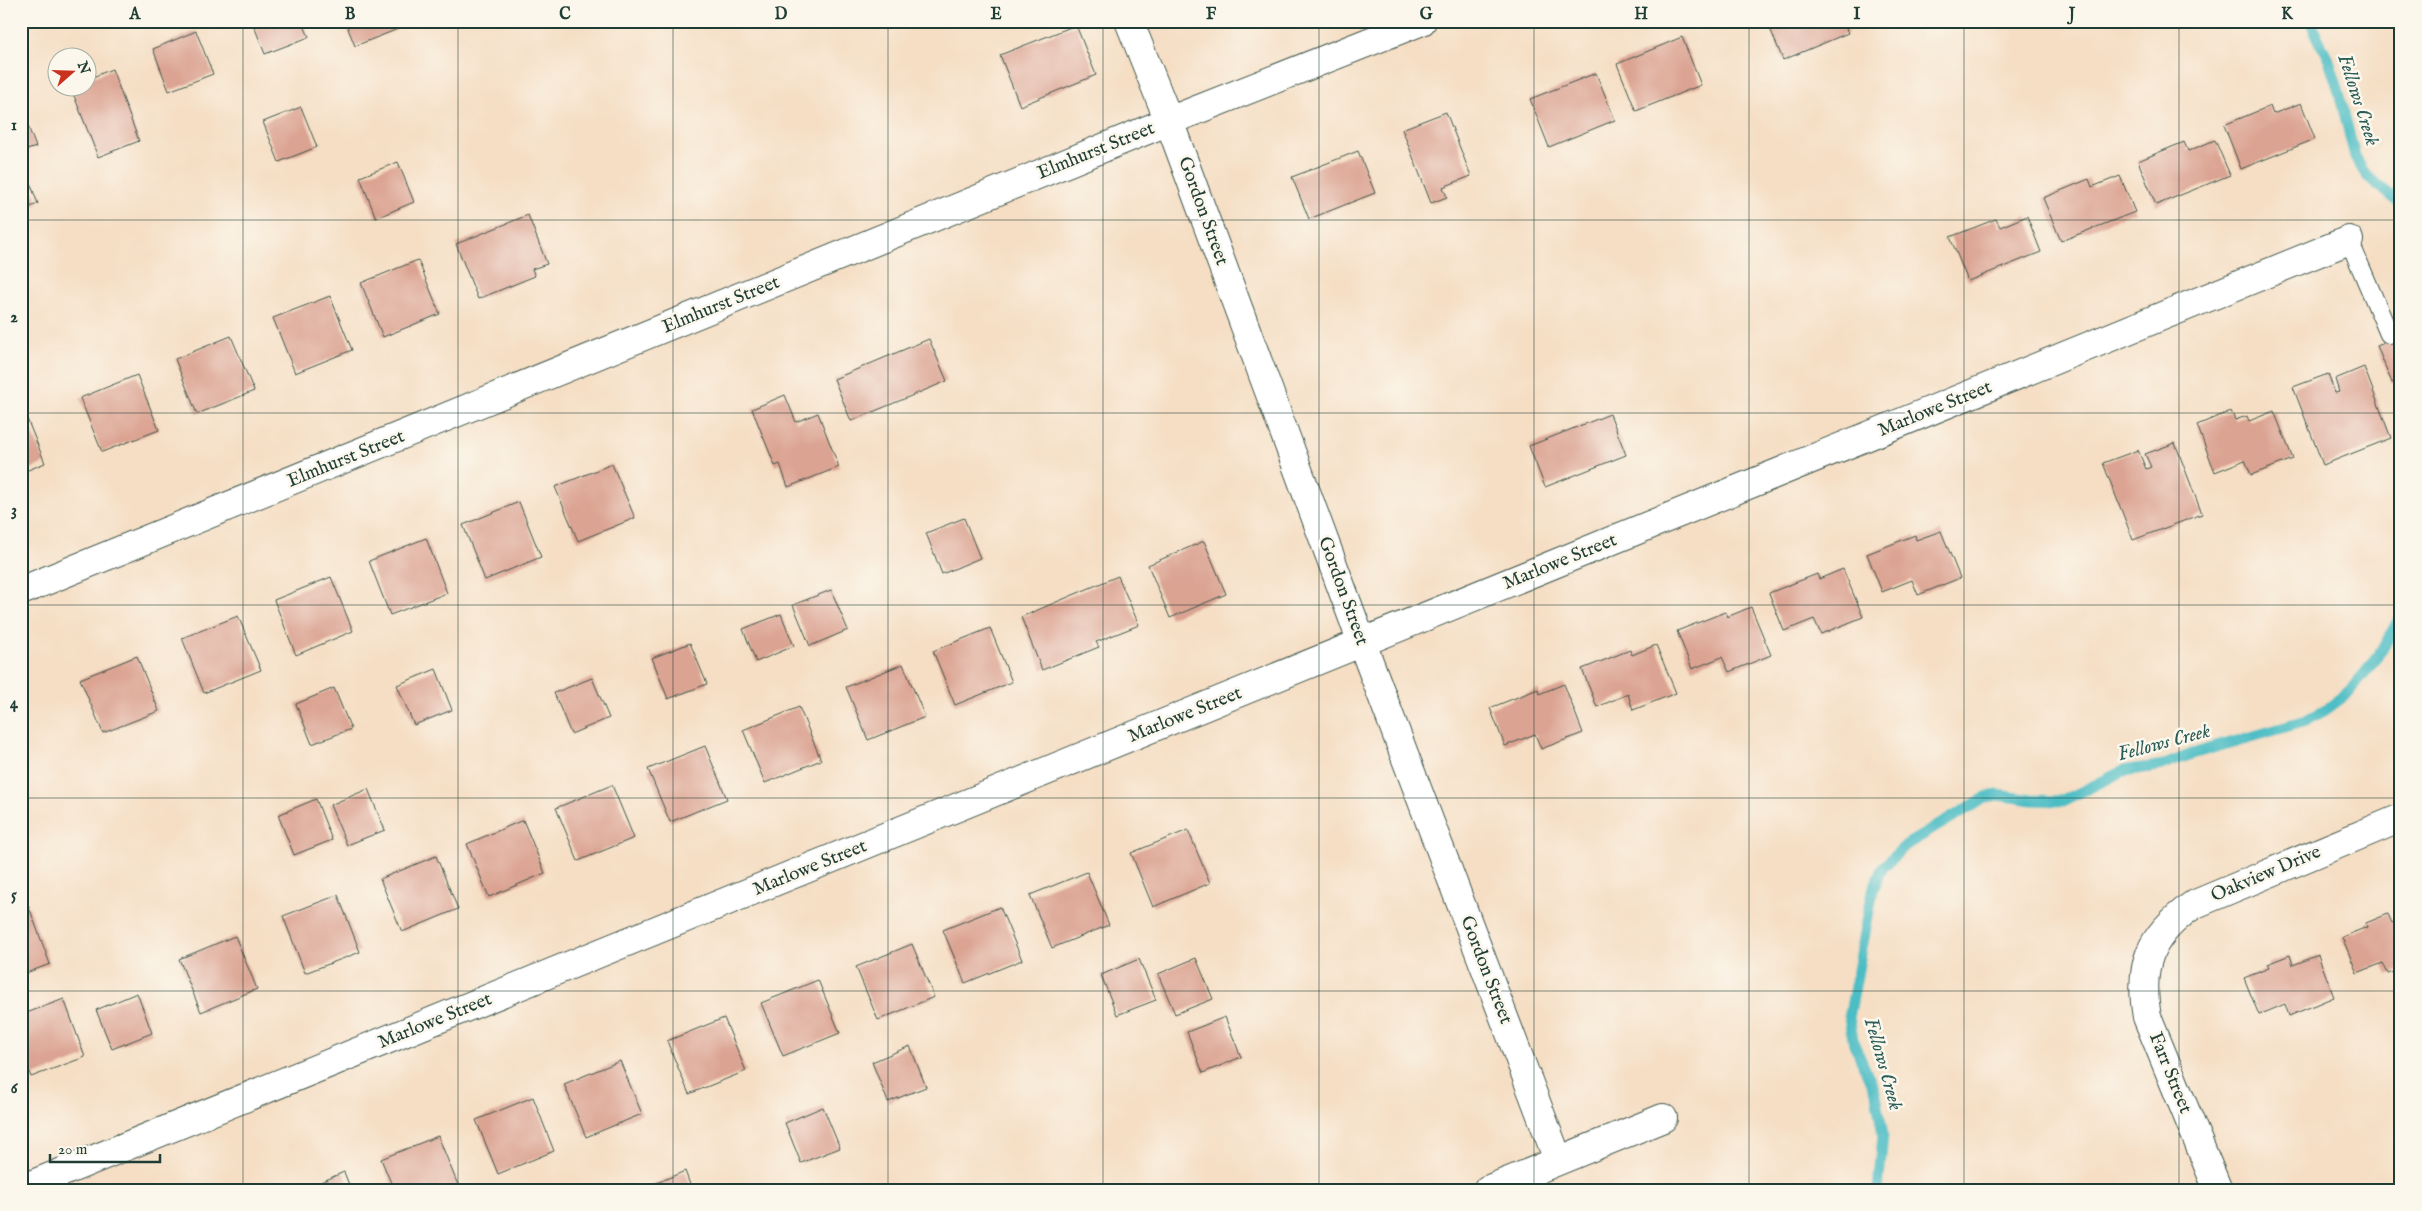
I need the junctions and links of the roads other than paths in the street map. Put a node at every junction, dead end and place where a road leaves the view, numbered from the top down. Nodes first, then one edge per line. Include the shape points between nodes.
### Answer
1 (1129, 21) edge
2 (1422, 21) edge
3 (1169, 120) junction
4 (2349, 240) joint
5 (2390, 334) dead end
6 (21, 591) edge
7 (1362, 643) junction
8 (2401, 818) edge
9 (2150, 954) joint
10 (1663, 1118) dead end
11 (1558, 1160) junction
12 (21, 1189) edge
13 (1487, 1190) edge
14 (2218, 1190) edge

1 - 3 street, Gordon Street
2 - 3 street, Elmhurst Street
3 - 6 street, Elmhurst Street
3 - 7 street, Gordon Street
4 - 5 lane
4 - 7 street, Marlowe Street
7 - 11 street, Gordon Street
7 - 12 street, Marlowe Street
8 - 9 street, Oakview Drive via 2193,905 2172,920
9 - 14 street, Farr Street via 2143,991 2147,1018
10 - 11 street
11 - 13 street

